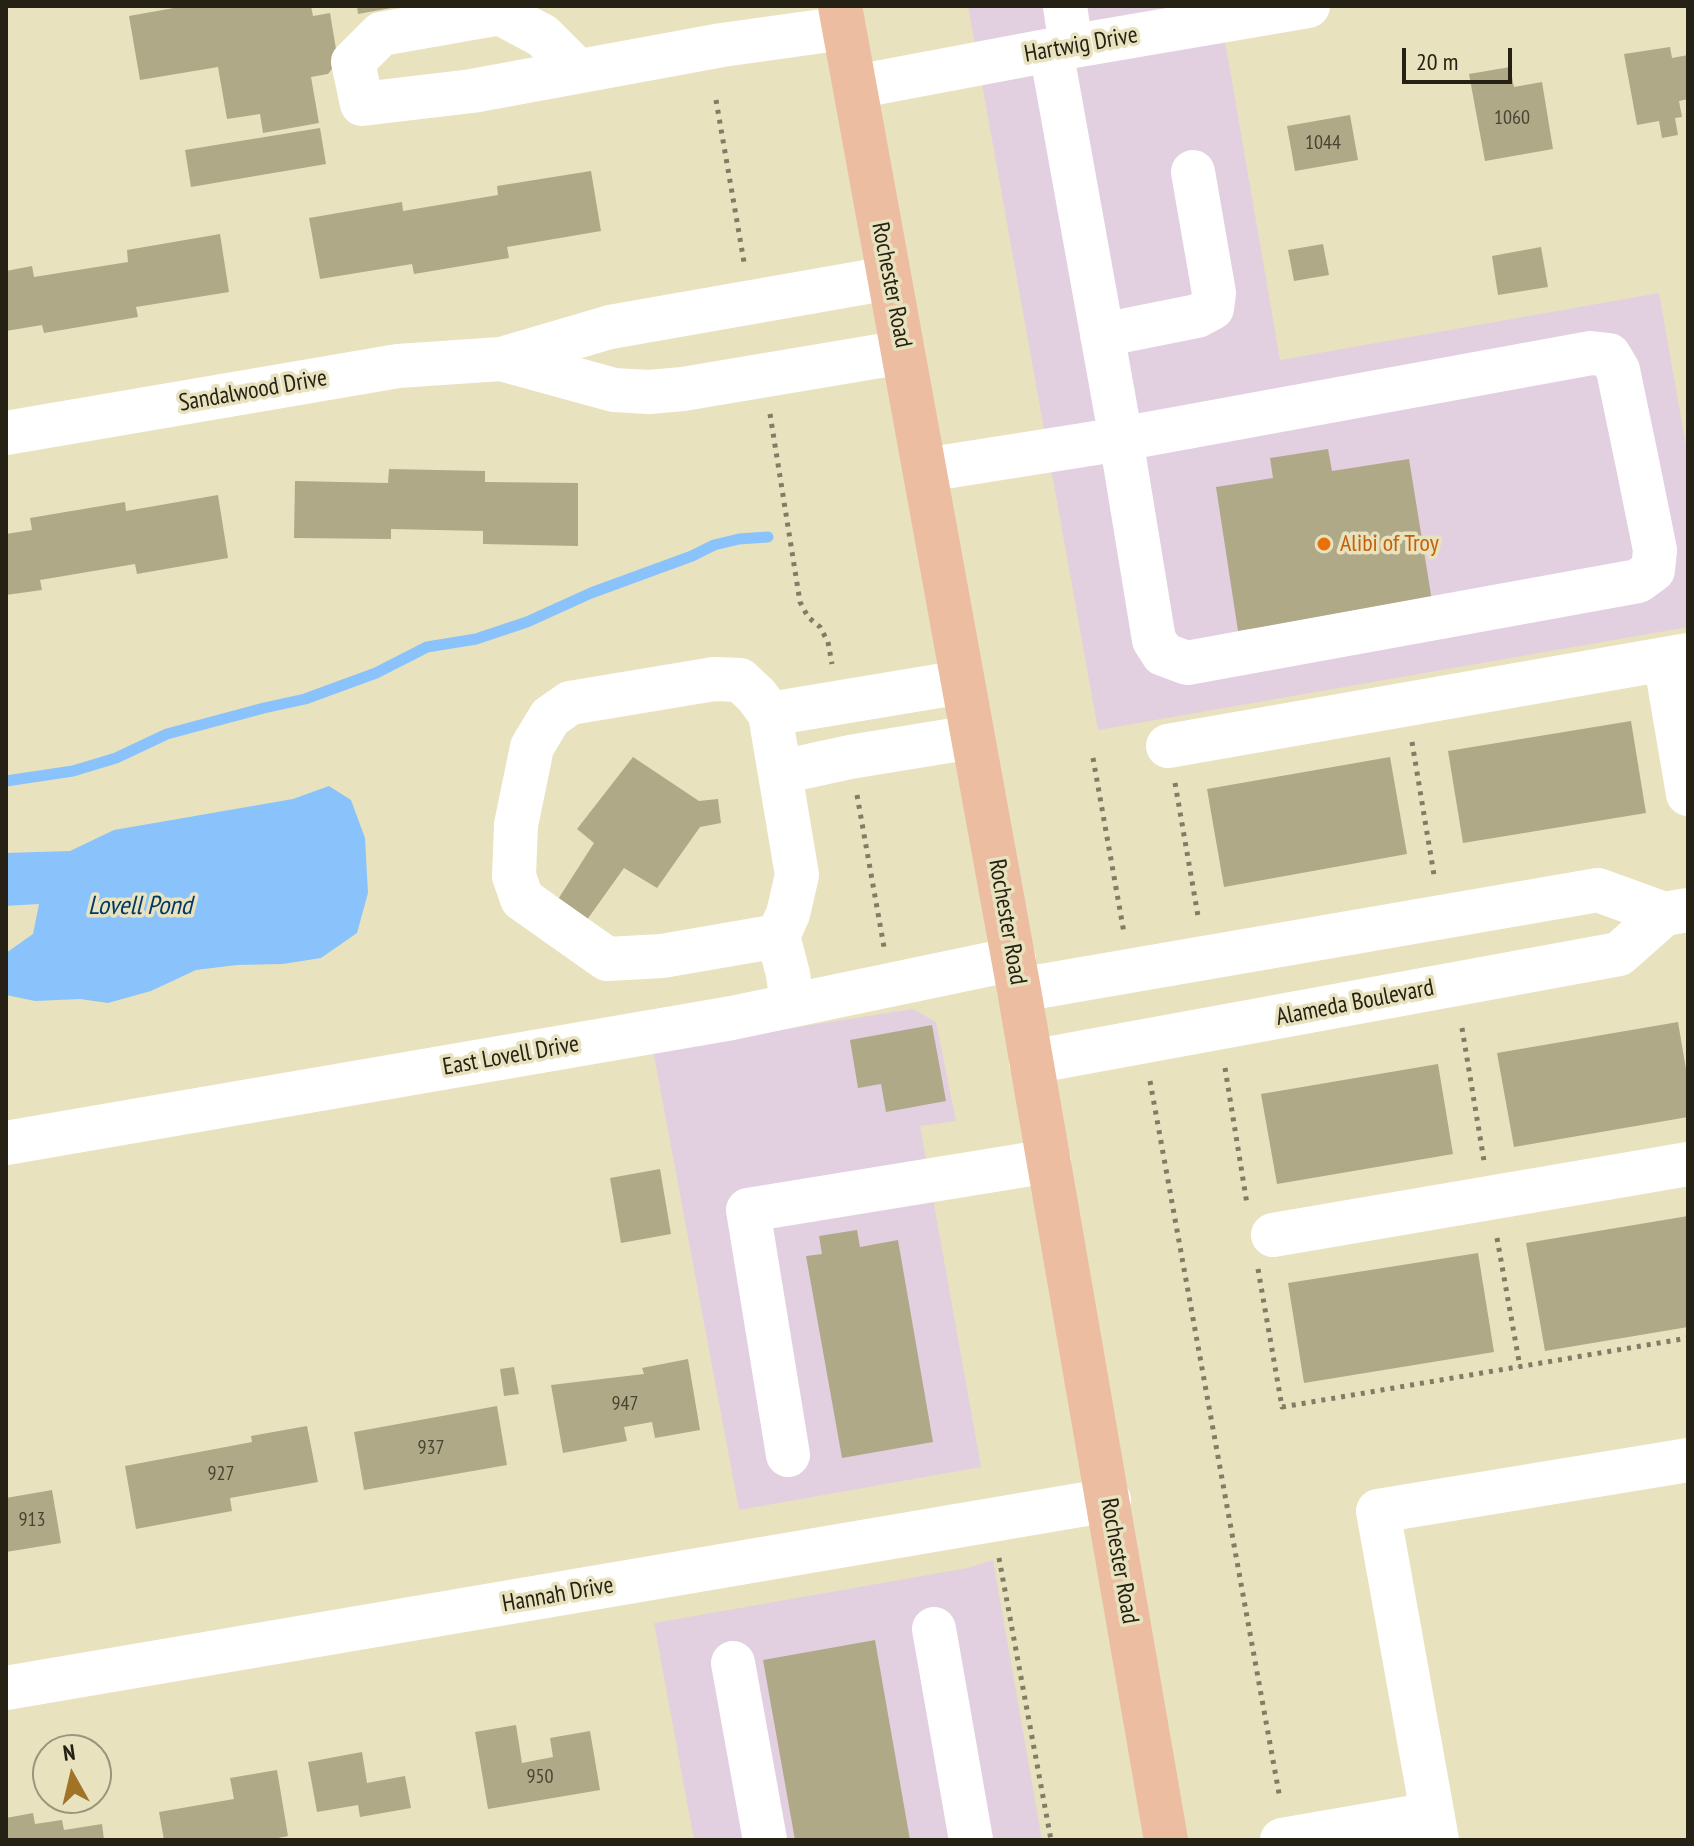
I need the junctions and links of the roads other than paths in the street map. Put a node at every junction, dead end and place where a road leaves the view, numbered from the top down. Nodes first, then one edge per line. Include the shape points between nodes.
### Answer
1 (1308, 6) edge
2 (842, 17) edge
3 (1062, 34) edge
4 (578, 71) dead end
5 (855, 87) junction
6 (1193, 172) dead end
7 (889, 278) junction
8 (1102, 335) junction
9 (903, 352) junction
10 (501, 359) junction
11 (6, 433) edge
12 (1121, 439) junction
13 (925, 470) junction
14 (1676, 657) edge
15 (962, 682) junction
16 (770, 714) junction
17 (972, 737) junction
18 (1168, 746) road end
19 (781, 772) junction
20 (1688, 794) edge
21 (1676, 912) edge
22 (778, 936) junction
23 (1016, 974) junction
24 (792, 1005) junction
25 (1031, 1062) junction
26 (6, 1143) edge
27 (1049, 1161) junction
28 (1688, 1164) edge
29 (1259, 1232) road end
30 (788, 1455) dead end
31 (1688, 1460) edge
32 (1109, 1500) junction
33 (934, 1629) dead end
34 (733, 1663) dead end
35 (6, 1688) edge
36 (1281, 1821) edge
37 (1434, 1827) edge
38 (765, 1840) edge
39 (971, 1840) edge
40 (1166, 1840) edge

1 - 3 street, Hartwig Drive
2 - 4 street
2 - 5 main road, Rochester Road
3 - 5 street, Hartwig Drive
3 - 8 street
5 - 7 main road, Rochester Road
6 - 8 street via 1214,293 1212,308 1197,316
7 - 9 main road, Rochester Road
7 - 10 street, Sandalwood Drive via 610,327
8 - 12 street
9 - 10 street, Sandalwood Drive via 649,392 614,390
9 - 13 main road, Rochester Road
10 - 11 street, Sandalwood Drive via 398,366
12 - 12 street via 1154,640 1163,654 1187,663 1638,581 1653,570 1655,550 1624,397 1609,355 1591,353
12 - 13 street
13 - 15 main road, Rochester Road
14 - 18 street
14 - 20 street
15 - 16 street
15 - 17 main road, Rochester Road
16 - 19 street
16 - 22 street via 740,680 714,679 570,703 550,717 532,747 516,825 514,876 522,899 607,959 662,956
17 - 19 street
17 - 23 main road, Rochester Road
19 - 22 street via 797,875
21 - 23 street, Alameda Boulevard via 1598,890
21 - 25 street, Alameda Boulevard via 1619,954
22 - 24 street
23 - 24 street, East Lovell Drive
23 - 25 main road, Rochester Road
24 - 26 street, East Lovell Drive
25 - 27 main road, Rochester Road
27 - 30 street via 748,1210
27 - 32 main road, Rochester Road
28 - 29 street
31 - 37 street via 1378,1511
32 - 35 street, Hannah Drive
32 - 40 main road, Rochester Road
33 - 39 street
34 - 38 street
36 - 37 street

